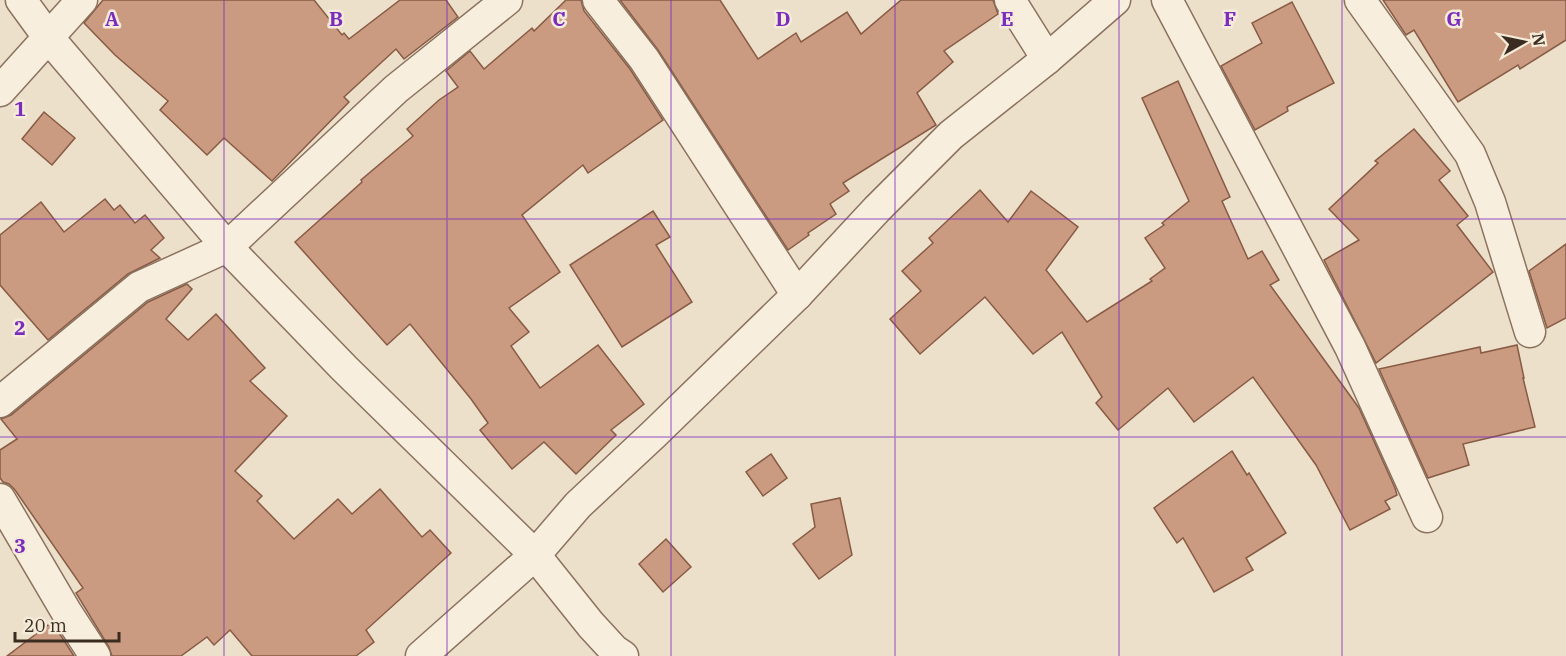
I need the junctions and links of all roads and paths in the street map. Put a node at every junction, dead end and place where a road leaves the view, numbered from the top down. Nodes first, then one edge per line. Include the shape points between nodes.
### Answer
1 (21, 0) edge
2 (82, 0) edge
3 (507, 0) edge
4 (598, 0) edge
5 (1010, 0) edge
6 (1115, 0) edge
7 (1167, 0) edge
8 (1360, 0) edge
9 (48, 37) junction
10 (1047, 58) junction
11 (0, 91) edge
12 (227, 247) junction
13 (797, 295) junction
14 (1530, 332) dead end
15 (0, 402) edge
16 (0, 499) edge
17 (1427, 517) dead end
18 (535, 555) junction
19 (95, 656) edge
20 (421, 656) edge
21 (623, 656) edge

1 - 9 street
2 - 9 street
3 - 12 street via 396,89
4 - 13 street via 644,59
5 - 10 street
6 - 10 street
7 - 17 street via 1350,347
8 - 14 street via 1470,154 1490,202
9 - 11 street
9 - 12 street
10 - 13 street via 951,135
12 - 15 street via 139,287
12 - 18 street
13 - 18 street via 578,505
16 - 19 street
18 - 20 street
18 - 21 street via 591,625

